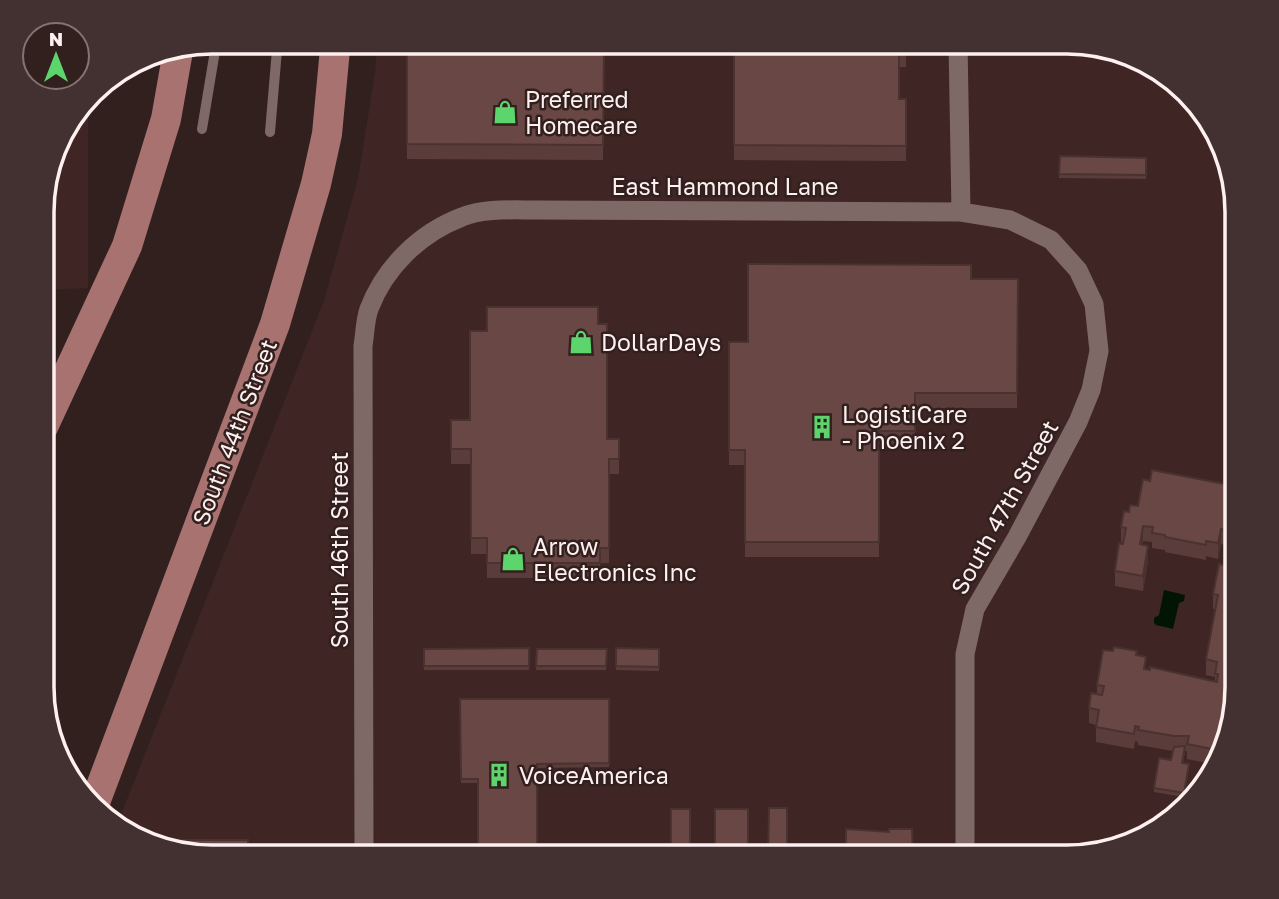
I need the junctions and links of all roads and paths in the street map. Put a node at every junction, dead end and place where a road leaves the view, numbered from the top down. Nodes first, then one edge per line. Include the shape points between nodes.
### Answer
1 (214, 54) edge
2 (277, 54) edge
3 (335, 54) edge
4 (958, 55) edge
5 (176, 59) edge
6 (202, 129) dead end
7 (270, 132) dead end
8 (961, 212) junction
9 (1051, 240) joint
10 (404, 253) joint
11 (54, 402) edge
12 (98, 795) edge
13 (365, 844) edge
14 (965, 845) edge

1 - 6 lane
2 - 7 lane
3 - 12 main road, South 44th Street via 327,134 316,184 275,324
4 - 8 street
5 - 11 main road via 166,119 127,246
8 - 9 street, East Hammond Lane via 1010,219
8 - 10 street, East Hammond Lane via 483,212 437,230
9 - 14 street, South 47th Street via 1078,270 1094,304 1099,352 1078,422 975,610 965,654
10 - 13 street, South 46th Street via 368,310 363,346

